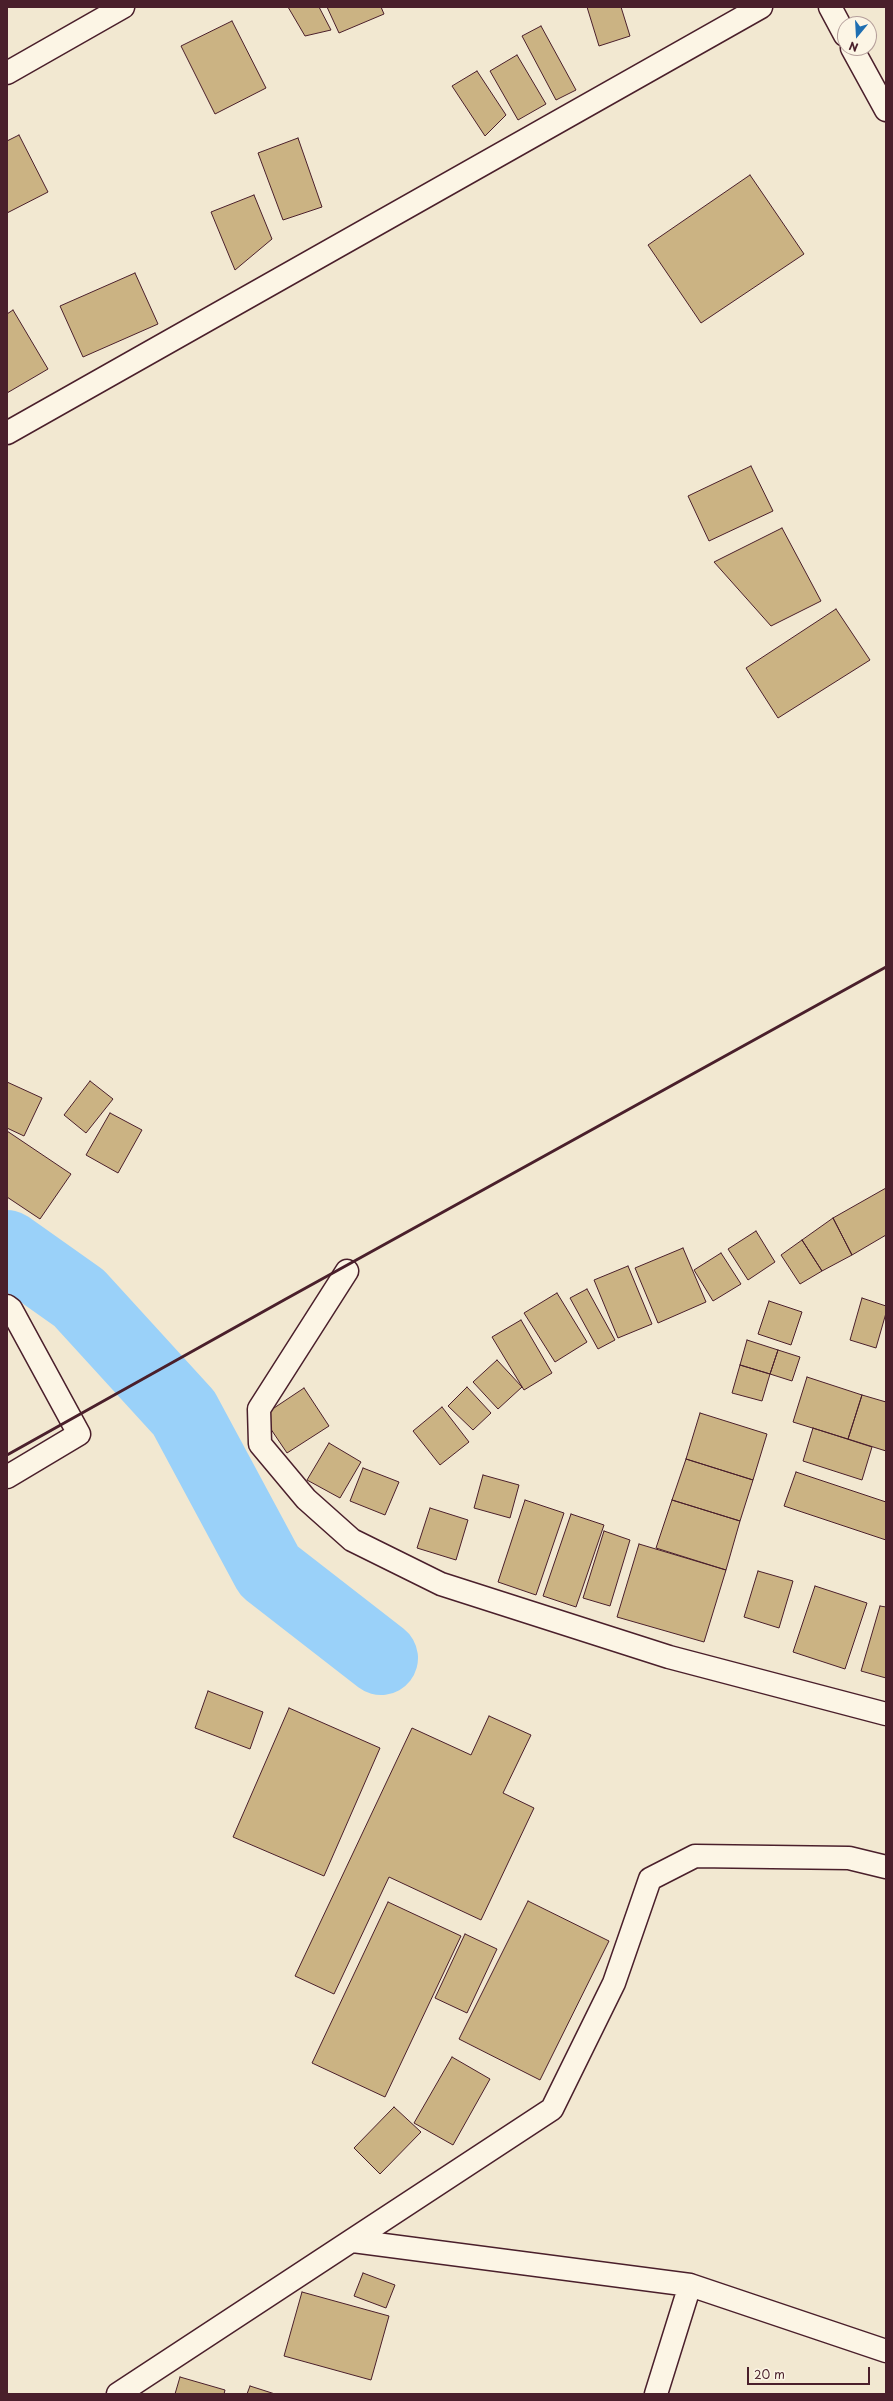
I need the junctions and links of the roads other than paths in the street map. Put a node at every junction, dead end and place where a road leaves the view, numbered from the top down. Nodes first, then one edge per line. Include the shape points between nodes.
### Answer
1 (123, 7) edge
2 (761, 7) edge
3 (830, 7) edge
4 (837, 20) edge
5 (856, 56) edge
6 (7, 73) edge
7 (886, 110) edge
8 (7, 433) edge
9 (347, 1271) dead end
10 (7, 1306) edge
11 (7, 1477) edge
12 (886, 1714) edge
13 (886, 1867) edge
14 (353, 2241) junction
15 (690, 2285) junction
16 (886, 2351) edge
17 (118, 2394) edge
18 (656, 2394) edge

1 - 6 street
2 - 8 street
3 - 4 street
5 - 7 street
9 - 12 street via 259,1409 260,1444 306,1499 352,1540 440,1584 670,1657
10 - 11 street via 11,1309 79,1434
13 - 14 street via 849,1858 695,1856 650,1880 614,1983 552,2109
14 - 15 street
14 - 17 street
15 - 16 street
15 - 18 street

